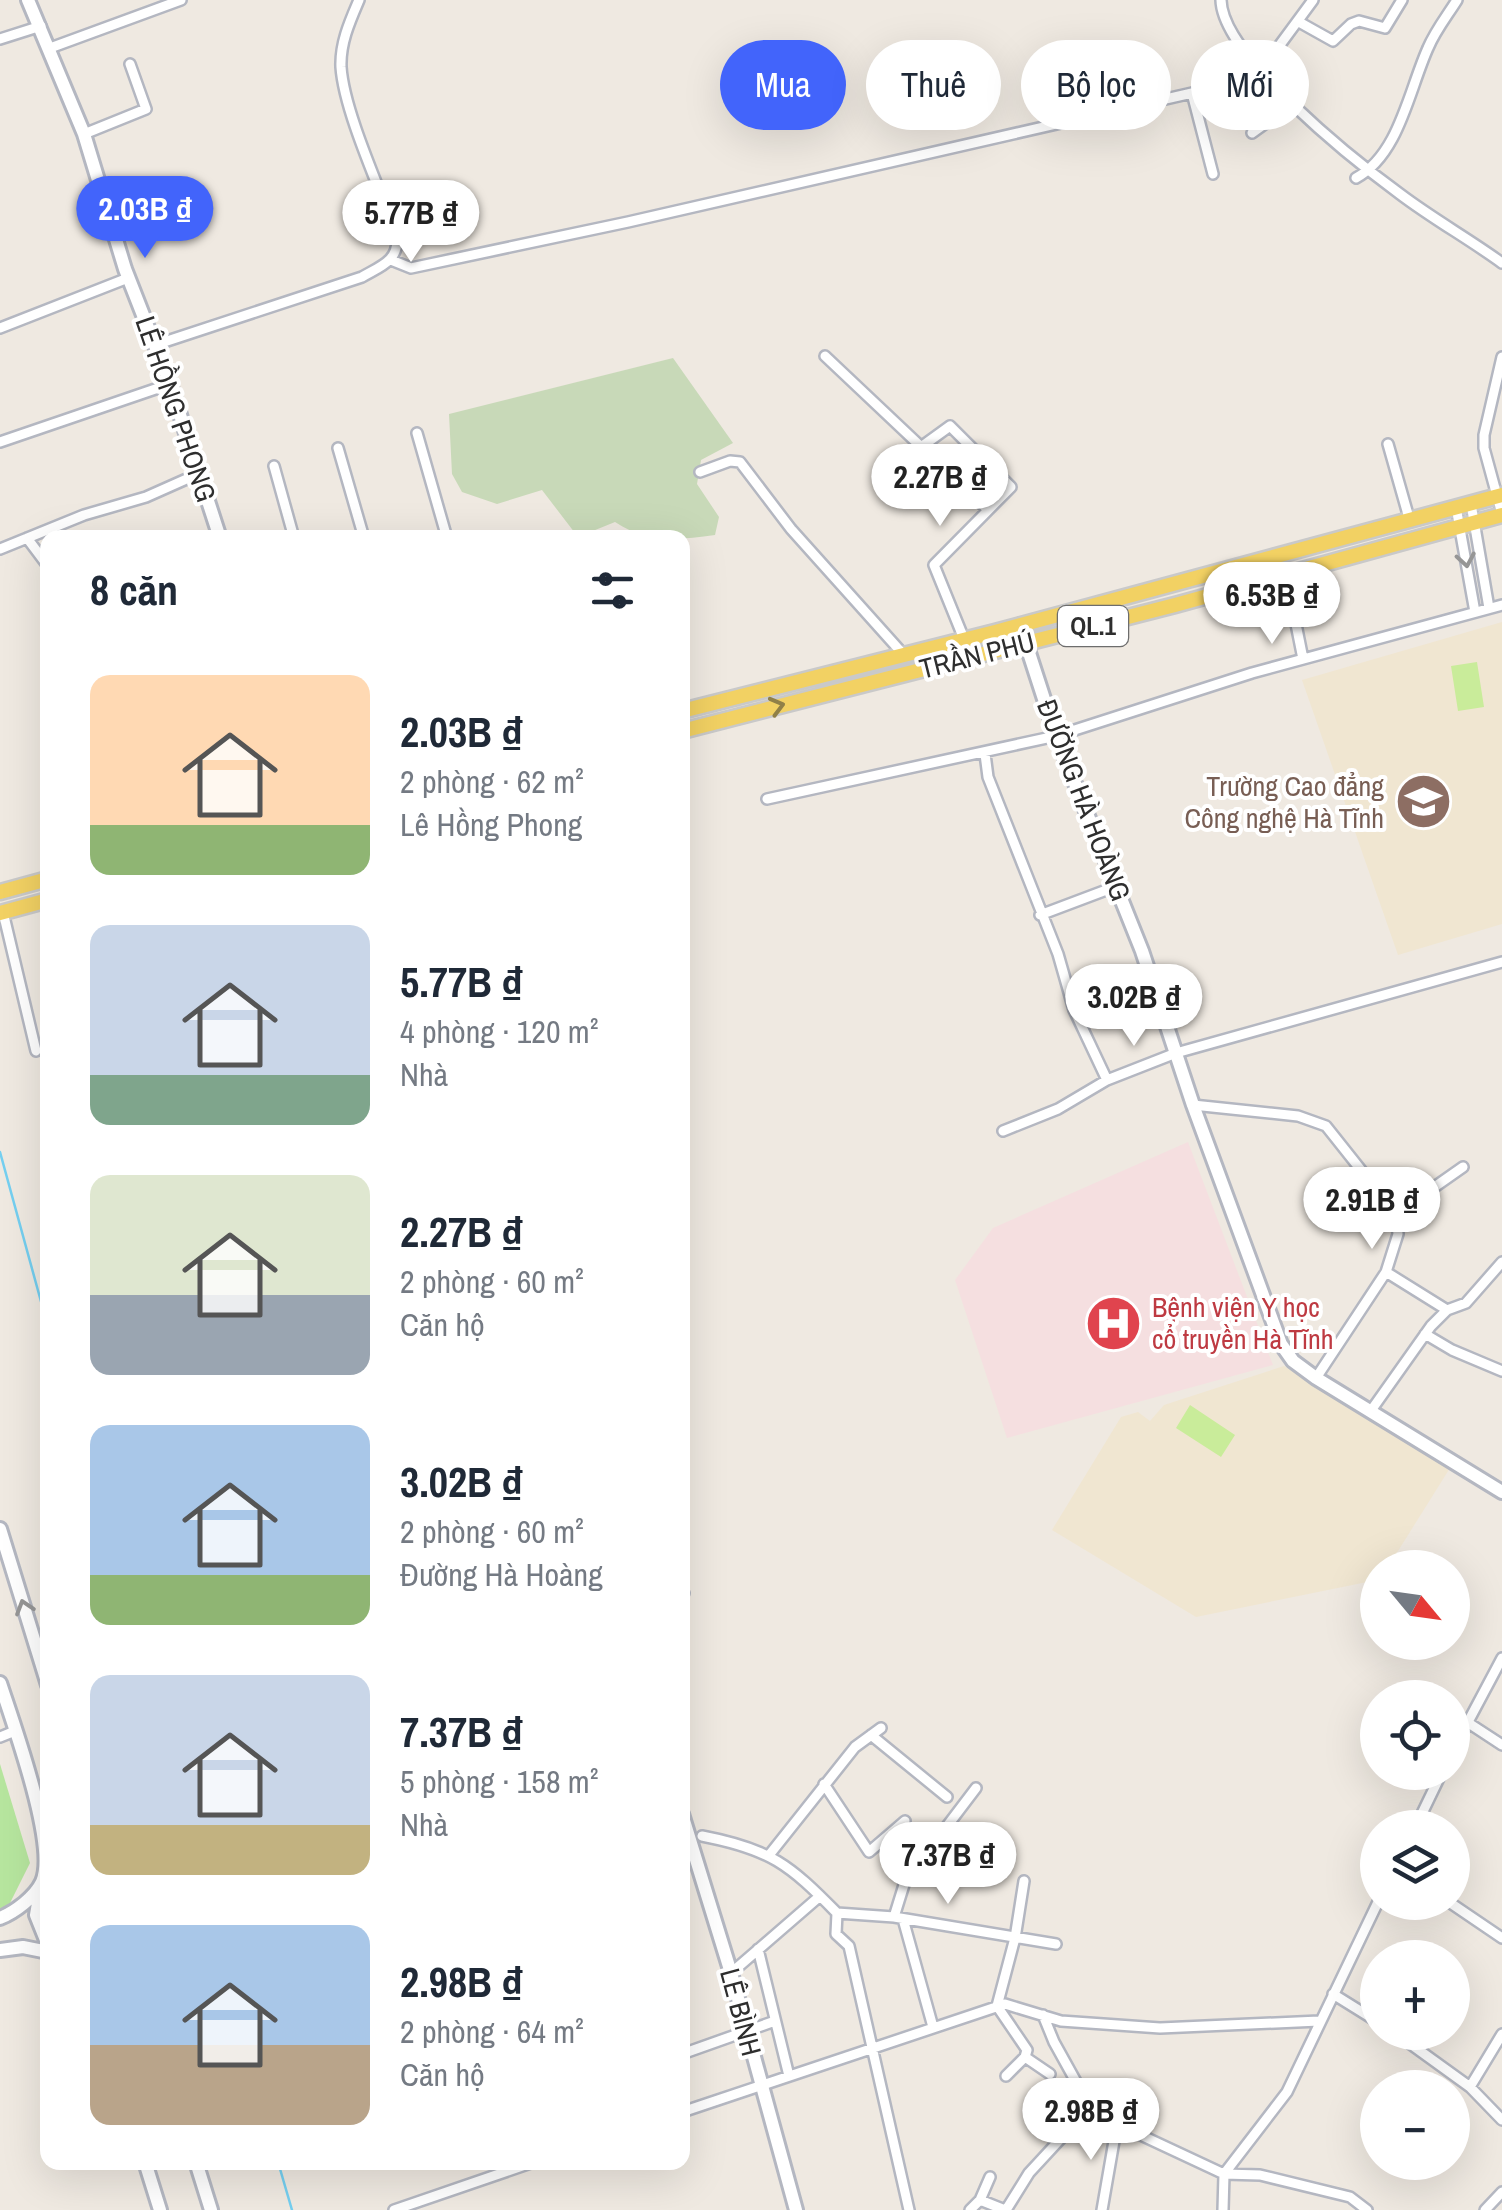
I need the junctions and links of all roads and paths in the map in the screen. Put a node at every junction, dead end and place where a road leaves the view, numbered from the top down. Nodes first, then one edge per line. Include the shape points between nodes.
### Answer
1 (28, 0) edge
2 (181, 0) edge
3 (359, 0) edge
4 (1221, 0) edge
5 (1313, 0) edge
6 (1402, 0) edge
7 (1457, 0) edge
8 (1300, 22) junction
9 (40, 26) junction
10 (0, 39) edge
11 (1237, 40) edge
12 (1286, 40) edge
13 (50, 48) junction
14 (130, 64) dead end
15 (1191, 93) edge
16 (1309, 118) edge
17 (1202, 130) edge
18 (1256, 130) edge
19 (1252, 133) dead end
20 (84, 134) junction
21 (1371, 170) junction
22 (1213, 174) dead end
23 (1356, 178) dead end
24 (391, 260) junction
25 (1502, 263) edge
26 (128, 278) junction
27 (0, 328) edge
28 (155, 345) junction
29 (825, 356) dead end
30 (1502, 357) edge
31 (170, 384) junction
32 (1502, 407) edge
33 (1489, 410) junction
34 (417, 433) dead end
35 (0, 442) edge
36 (1388, 444) dead end
37 (921, 446) junction
38 (338, 448) dead end
39 (274, 466) dead end
40 (700, 472) dead end
41 (200, 473) junction
42 (1500, 496) edge
43 (1463, 506) junction
44 (987, 509) junction
45 (1502, 515) edge
46 (1408, 518) junction
47 (1467, 524) junction
48 (46, 530) edge
49 (218, 530) edge
50 (292, 530) edge
51 (362, 530) edge
52 (444, 530) edge
53 (40, 533) edge
54 (27, 538) junction
55 (0, 549) edge
56 (40, 555) edge
57 (1290, 594) dead end
58 (1502, 605) edge
59 (1489, 608) junction
60 (1475, 612) junction
61 (1020, 626) junction
62 (964, 638) junction
63 (1026, 643) junction
64 (902, 654) junction
65 (1303, 659) junction
66 (690, 708) edge
67 (690, 729) edge
68 (1056, 736) junction
69 (985, 754) junction
70 (767, 799) dead end
71 (40, 881) edge
72 (1117, 886) junction
73 (0, 892) edge
74 (40, 902) edge
75 (1, 912) edge
76 (1040, 915) junction
77 (1502, 962) edge
78 (36, 1051) dead end
79 (1176, 1053) junction
80 (1107, 1080) junction
81 (1193, 1105) junction
82 (1002, 1131) dead end
83 (1463, 1167) dead end
84 (1396, 1214) junction
85 (1502, 1262) edge
86 (1386, 1272) junction
87 (1447, 1310) junction
88 (1426, 1334) junction
89 (1502, 1371) edge
90 (1316, 1378) junction
91 (1370, 1412) junction
92 (1502, 1492) edge
93 (0, 1528) edge
94 (1502, 1658) edge
95 (40, 1659) edge
96 (0, 1683) edge
97 (1470, 1717) edge
98 (1470, 1724) edge
99 (880, 1728) dead end
100 (15, 1732) junction
101 (0, 1736) edge
102 (871, 1736) junction
103 (1502, 1746) edge
104 (824, 1784) junction
105 (976, 1788) dead end
106 (947, 1797) dead end
107 (905, 1821) dead end
108 (40, 1824) edge
109 (702, 1836) dead end
110 (690, 1840) edge
111 (770, 1854) junction
112 (1024, 1881) dead end
113 (40, 1884) edge
114 (820, 1896) junction
115 (40, 1897) edge
116 (836, 1913) junction
117 (1470, 1916) edge
118 (0, 1918) edge
119 (899, 1918) junction
120 (1369, 1920) edge
121 (40, 1926) edge
122 (1014, 1938) junction
123 (1502, 1938) edge
124 (1056, 1944) dead end
125 (40, 1948) edge
126 (758, 1949) junction
127 (0, 1950) edge
128 (731, 1973) junction
129 (1333, 1994) junction
130 (998, 2006) junction
131 (1360, 2011) edge
132 (1043, 2015) junction
133 (776, 2021) junction
134 (1320, 2022) junction
135 (933, 2027) junction
136 (746, 2031) junction
137 (1502, 2034) edge
138 (870, 2050) junction
139 (1419, 2050) edge
140 (690, 2051) edge
141 (1025, 2057) junction
142 (1447, 2070) edge
143 (1050, 2074) dead end
144 (789, 2076) junction
145 (1006, 2076) dead end
146 (761, 2086) junction
147 (1470, 2087) joint
148 (1090, 2107) junction
149 (690, 2109) edge
150 (1502, 2120) edge
151 (1117, 2124) junction
152 (148, 2170) edge
153 (198, 2170) edge
154 (511, 2170) edge
155 (1224, 2174) junction
156 (990, 2177) dead end
157 (1502, 2192) edge
158 (980, 2200) junction
159 (160, 2210) edge
160 (210, 2210) edge
161 (394, 2210) edge
162 (796, 2210) edge
163 (909, 2210) edge
164 (970, 2210) edge
165 (1006, 2210) edge
166 (1102, 2210) edge
167 (1222, 2210) edge
168 (1367, 2210) edge
169 (1484, 2210) edge

1 - 9 street, LÊ HỒNG PHONG
2 - 13 street
3 - 24 street via 348,24 342,70 397,236
4 - 11 street
5 - 8 street
6 - 8 street via 1385,28 1359,21 1333,41
7 - 21 street
8 - 12 street
9 - 10 street
9 - 13 street, LÊ HỒNG PHONG
13 - 20 street, LÊ HỒNG PHONG
14 - 20 street via 146,109
15 - 24 street via 411,268
16 - 21 street
17 - 22 street
18 - 19 street
20 - 26 street, LÊ HỒNG PHONG
21 - 23 street
21 - 25 street
24 - 28 street via 362,277
26 - 27 street
26 - 28 street, LÊ HỒNG PHONG
28 - 31 street, LÊ HỒNG PHONG
29 - 37 street
30 - 33 street
31 - 35 street
31 - 41 street, LÊ HỒNG PHONG
32 - 33 street
33 - 42 street via 1484,448
34 - 52 street
36 - 46 street
37 - 44 street
37 - 44 street via 946,426 954,428 1010,487
38 - 51 street
39 - 50 street
40 - 64 street via 740,462
41 - 48 street
41 - 49 street, LÊ HỒNG PHONG
42 - 43 main road, TRẦN PHÚ / QL.1
42 - 45 street
43 - 46 main road, TRẦN PHÚ / QL.1
43 - 47 street
44 - 62 street via 934,565
45 - 47 main road, TRẦN PHÚ / QL.1
46 - 61 main road, TRẦN PHÚ / QL.1
47 - 59 street
47 -> 60 street
47 - 63 main road, TRẦN PHÚ / QL.1
53 - 54 street
54 - 55 street
54 - 56 street
57 - 65 street
58 - 59 street
59 - 60 street
60 - 65 street
61 - 62 main road, TRẦN PHÚ / QL.1
61 - 63 street, ĐƯỜNG HÀ HOÀNG
62 - 64 main road, TRẦN PHÚ / QL.1
67 -> 63 main road, TRẦN PHÚ / QL.1
63 - 68 street, ĐƯỜNG HÀ HOÀNG
64 - 66 main road, TRẦN PHÚ / QL.1
65 - 68 street
68 - 69 street
68 - 72 street, ĐƯỜNG HÀ HOÀNG
69 - 70 street
69 - 76 street
71 - 73 main road
72 - 76 street
72 - 79 street, ĐƯỜNG HÀ HOÀNG
74 - 75 main road
75 - 78 street
76 - 80 street
77 - 79 street
79 - 80 street
79 - 81 street, ĐƯỜNG HÀ HOÀNG
80 - 82 street
81 - 84 street via 1298,1116 1326,1126
81 - 90 street, ĐƯỜNG HÀ HOÀNG via 1282,1344
83 - 84 street
84 - 86 street via 1398,1234
85 - 87 street via 1466,1303
86 - 87 street
86 - 90 street
87 - 88 street
88 - 89 street
88 - 91 street
90 - 91 street, ĐƯỜNG HÀ HOÀNG
91 - 92 street, ĐƯỜNG HÀ HOÀNG
95 -> 93 street
94 - 97 street
96 - 100 street
98 - 103 street
99 - 102 street
100 - 101 street
100 - 108 street
102 - 104 street
102 - 106 street
104 - 107 street via 869,1852
104 - 111 street
105 - 119 street via 935,1842 912,1859
109 - 111 street
110 - 128 street, LÊ BÌNH
111 - 114 street
112 - 122 street
113 - 118 street
114 - 116 street
114 - 126 street
115 - 121 street
116 - 119 street
116 - 138 street via 836,1934 848,1946
117 - 123 street
119 - 122 street
119 - 135 street
120 - 129 street
122 - 124 street
122 - 130 street
125 - 127 street
126 - 128 street
126 - 133 street
128 - 136 street, LÊ BÌNH
129 - 131 street
129 - 134 street
130 - 132 street
130 - 135 street
130 - 141 street via 1028,2050
132 - 134 street via 1160,2028
132 - 148 street
133 - 136 street
133 - 144 street
134 - 155 street via 1286,2092
135 - 138 street
136 - 140 street
136 - 146 street, LÊ BÌNH
137 - 147 street
138 - 144 street
138 - 163 street
139 - 142 street
141 - 143 street
141 - 145 street
144 - 146 street
146 - 149 street
146 - 162 street, LÊ BÌNH
147 - 150 street
148 - 151 street
148 - 165 street via 1029,2173
151 - 155 street
151 - 166 street
152 - 159 street
153 - 160 street
154 - 161 street
155 - 167 street
155 - 168 street via 1332,2192
156 - 158 street
157 - 169 street
158 - 164 street
158 - 165 street

